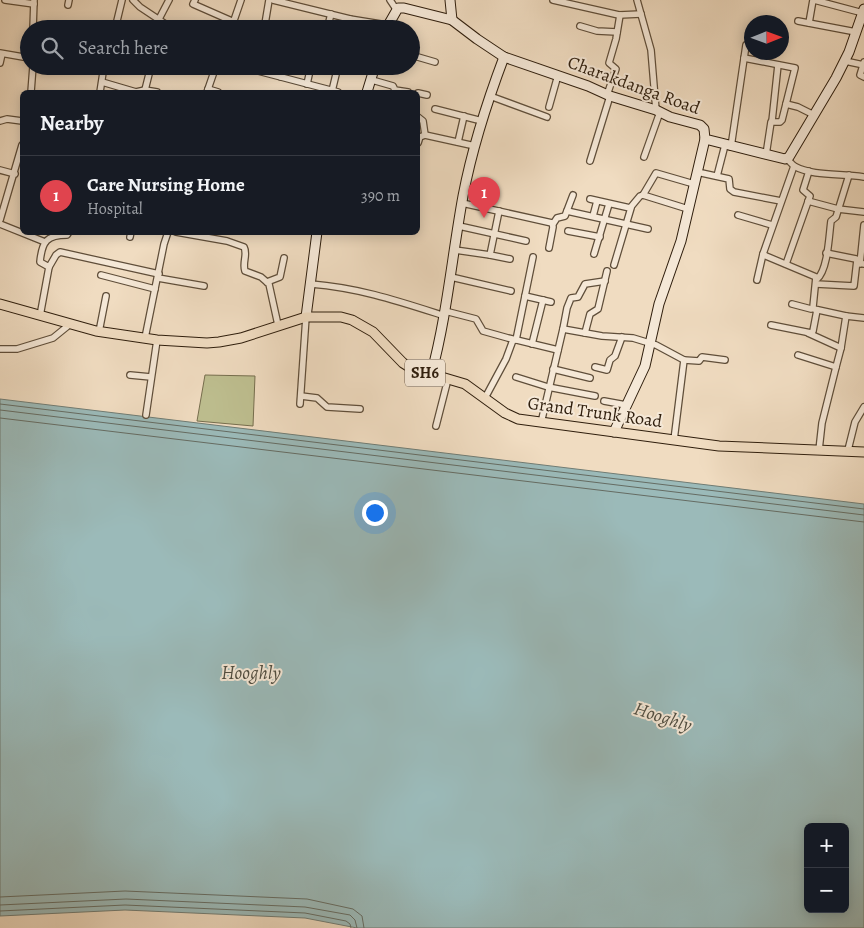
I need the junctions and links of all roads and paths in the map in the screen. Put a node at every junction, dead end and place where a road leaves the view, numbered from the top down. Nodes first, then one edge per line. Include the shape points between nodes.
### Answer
1 (5, 0) edge
2 (122, 0) edge
3 (133, 0) edge
4 (169, 0) edge
5 (241, 0) edge
6 (271, 0) edge
7 (390, 0) edge
8 (450, 0) edge
9 (553, 0) edge
10 (637, 0) edge
11 (813, 0) edge
12 (192, 1) edge
13 (34, 2) edge
14 (568, 2) edge
15 (396, 9) junction
16 (863, 11) edge
17 (331, 14) junction
18 (640, 14) junction
19 (620, 15) junction
20 (350, 19) joint
21 (33, 20) edge
22 (117, 20) edge
23 (160, 20) edge
24 (161, 20) edge
25 (230, 20) edge
26 (235, 20) edge
27 (266, 20) edge
28 (329, 20) edge
29 (355, 20) edge
30 (390, 20) edge
31 (452, 20) junction
32 (798, 21) dead end
33 (809, 23) junction
34 (580, 26) dead end
35 (860, 29) edge
36 (617, 32) junction
37 (1, 54) edge
38 (20, 57) edge
39 (504, 57) junction
40 (420, 58) edge
41 (744, 58) edge
42 (755, 60) edge
43 (845, 61) junction
44 (435, 62) dead end
45 (0, 64) edge
46 (778, 64) junction
47 (864, 64) edge
48 (32, 75) edge
49 (103, 75) edge
50 (148, 75) edge
51 (213, 75) edge
52 (273, 75) edge
53 (309, 75) edge
54 (337, 75) edge
55 (373, 75) edge
56 (558, 75) junction
57 (281, 77) joint
58 (864, 77) edge
59 (372, 80) junction
60 (102, 82) junction
61 (307, 84) junction
62 (31, 90) edge
63 (100, 90) edge
64 (126, 90) edge
65 (145, 90) edge
66 (208, 90) edge
67 (328, 90) edge
68 (335, 90) edge
69 (368, 90) edge
70 (395, 90) edge
71 (420, 94) edge
72 (427, 95) dead end
73 (490, 96) junction
74 (608, 96) junction
75 (786, 104) junction
76 (549, 107) dead end
77 (435, 109) dead end
78 (658, 111) junction
79 (814, 115) junction
80 (464, 116) junction
81 (547, 117) dead end
82 (420, 119) edge
83 (0, 121) edge
84 (20, 121) edge
85 (482, 121) junction
86 (772, 121) junction
87 (424, 135) junction
88 (420, 136) edge
89 (704, 139) junction
90 (458, 142) junction
91 (475, 146) junction
92 (728, 146) junction
93 (766, 155) junction
94 (644, 157) dead end
95 (20, 160) edge
96 (590, 161) dead end
97 (790, 162) junction
98 (0, 170) edge
99 (809, 171) junction
100 (697, 172) junction
101 (15, 174) junction
102 (717, 176) junction
103 (849, 176) junction
104 (864, 177) edge
105 (694, 184) junction
106 (573, 195) dead end
107 (643, 196) junction
108 (781, 202) junction
109 (808, 202) junction
110 (462, 203) junction
111 (609, 204) junction
112 (631, 208) junction
113 (688, 209) junction
114 (838, 209) junction
115 (499, 211) junction
116 (567, 211) junction
117 (864, 212) edge
118 (738, 215) dead end
119 (593, 216) junction
120 (605, 219) junction
121 (0, 222) edge
122 (553, 224) junction
123 (626, 224) junction
124 (772, 225) junction
125 (864, 225) edge
126 (459, 226) junction
127 (648, 229) dead end
128 (20, 231) edge
129 (568, 231) dead end
130 (494, 233) junction
131 (29, 235) edge
132 (56, 235) edge
133 (167, 235) edge
134 (193, 235) edge
135 (317, 235) edge
136 (600, 237) junction
137 (526, 241) dead end
138 (44, 242) junction
139 (549, 248) dead end
140 (455, 250) junction
141 (594, 254) dead end
142 (763, 254) junction
143 (826, 254) junction
144 (490, 255) junction
145 (533, 257) dead end
146 (284, 258) dead end
147 (510, 259) dead end
148 (860, 263) edge
149 (786, 264) junction
150 (614, 265) dead end
151 (49, 267) junction
152 (607, 271) dead end
153 (101, 275) dead end
154 (159, 276) junction
155 (451, 277) junction
156 (756, 280) dead end
157 (605, 281) junction
158 (267, 282) junction
159 (816, 282) junction
160 (310, 284) junction
161 (204, 286) dead end
162 (155, 289) junction
163 (511, 291) dead end
164 (106, 296) dead end
165 (525, 296) junction
166 (543, 300) junction
167 (551, 302) dead end
168 (0, 304) edge
169 (792, 304) dead end
170 (815, 309) junction
171 (445, 314) junction
172 (40, 316) junction
173 (846, 316) junction
174 (306, 317) junction
175 (864, 318) edge
176 (69, 324) junction
177 (278, 325) junction
178 (771, 325) dead end
179 (562, 329) junction
180 (99, 332) junction
181 (584, 334) junction
182 (808, 334) junction
183 (622, 337) junction
184 (145, 338) junction
185 (157, 340) junction
186 (514, 340) junction
187 (650, 343) junction
188 (532, 344) junction
189 (841, 348) junction
190 (0, 350) edge
191 (558, 350) junction
192 (798, 355) dead end
193 (684, 360) junction
194 (724, 360) dead end
195 (595, 367) dead end
196 (836, 367) junction
197 (553, 369) junction
198 (130, 375) dead end
199 (431, 375) junction
200 (151, 377) junction
201 (516, 377) dead end
202 (590, 378) dead end
203 (448, 379) junction
204 (548, 387) junction
205 (301, 396) junction
206 (595, 396) dead end
207 (485, 398) junction
208 (604, 400) dead end
209 (300, 404) dead end
210 (626, 405) junction
211 (864, 407) edge
212 (360, 409) dead end
213 (146, 415) dead end
214 (857, 417) junction
215 (864, 419) edge
216 (541, 423) junction
217 (436, 426) dead end
218 (614, 432) junction
219 (674, 440) junction
220 (820, 450) junction
221 (848, 450) junction
222 (864, 452) edge

1 - 13 street
2 - 22 street
3 - 23 street
4 - 24 street
5 - 26 street
6 - 17 street
6 - 27 street
7 - 15 street
8 - 31 street
9 - 14 street
10 - 18 street
11 - 16 street
11 - 33 street
12 - 25 street
13 - 21 street
14 - 19 street
15 - 30 street
15 - 31 street via 404,8
16 - 35 street
17 - 20 street
17 - 28 street
18 - 19 street
18 - 78 street via 651,50
19 - 36 street
20 - 29 street
31 - 39 street, Charakdanga Road
32 - 33 street
33 - 35 street
34 - 36 street
35 - 43 street
36 - 74 street via 609,63 616,69
37 - 38 street
37 - 45 street
39 - 56 street, Charakdanga Road
39 - 73 street
40 - 44 street
41 - 92 street
42 - 46 street
43 - 47 street
43 - 79 street
46 - 75 street via 795,68
46 - 86 street
47 - 58 street via 860,75
48 - 62 street
49 - 60 street
50 - 65 street
51 - 66 street
52 - 57 street
53 - 61 street
54 - 68 street
55 - 59 street
56 - 74 street, Charakdanga Road
56 - 76 street
57 - 61 street
59 - 69 street
59 - 70 street via 393,86
60 - 63 street
60 - 64 street
61 - 67 street
71 - 72 street
73 - 81 street
73 - 85 street
74 - 78 street, Charakdanga Road
74 - 96 street
75 - 79 street
75 - 86 street via 781,122
77 - 80 street
78 - 89 street, Charakdanga Road via 700,125 704,129
78 - 94 street
79 - 97 street
80 - 85 street
80 - 90 street
82 - 87 street
83 - 84 street
85 - 91 street
86 - 93 street
87 - 88 street
87 - 90 street
89 - 92 street, Charakdanga Road
89 - 100 street
90 - 91 street
91 - 110 street
92 - 93 street, Charakdanga Road
92 - 102 street
93 - 97 street, Charakdanga Road
95 - 101 street
97 - 99 street
97 - 108 street
98 - 101 street
99 - 103 street
99 - 109 street via 803,190 810,194
100 - 102 street
100 - 105 street
101 - 121 street
102 - 108 street via 730,179 731,191
103 - 104 street
103 - 114 street
105 - 107 street via 656,173
105 - 113 street
106 - 116 street
107 - 112 street
107 - 113 street
108 - 124 street
109 - 114 street
109 - 149 street
110 - 115 street
110 - 126 street
111 - 112 street
111 - 119 street via 593,200
111 - 120 street
112 - 123 street
113 - 187 street
114 - 117 street
114 - 143 street via 836,218 831,221
115 - 122 street
115 - 130 street
116 - 119 street
116 - 122 street
118 - 124 street
119 - 120 street
120 - 123 street
120 - 136 street
121 - 128 street
122 - 139 street
123 - 127 street
123 - 150 street
124 - 142 street
125 - 148 street
126 - 130 street
126 - 140 street
129 - 136 street
130 - 137 street
130 - 144 street
131 - 138 street
132 - 138 street
133 - 154 street
134 - 158 street via 244,247 245,271
135 - 160 street
136 - 141 street
138 - 151 street via 40,262
140 - 144 street
140 - 155 street
142 - 149 street
142 - 156 street
143 - 148 street
143 - 159 street via 821,276
144 - 147 street
145 - 165 street
146 - 158 street via 280,277
148 - 159 street via 853,286
149 - 159 street via 815,276
151 - 154 street via 60,252
151 - 172 street
152 - 157 street
153 - 162 street
154 - 161 street
154 - 162 street
155 - 163 street
155 - 171 street
157 - 179 street via 585,284 578,297 570,298
157 - 181 street via 598,309 590,314
158 - 177 street
159 - 170 street
160 - 171 street via 366,292
160 - 174 street
162 - 184 street
164 - 180 street
165 - 166 street
165 - 186 street
166 - 167 street
166 - 188 street
168 - 172 main road, Grand Trunk Road / SH6
169 - 170 street
170 - 173 street
170 - 182 street via 812,331
171 - 186 street via 476,319 484,331
171 - 199 street
172 - 176 main road, Grand Trunk Road / SH6
173 - 175 street
173 - 189 street
174 - 177 main road, Grand Trunk Road / SH6
174 - 199 main road, Grand Trunk Road / SH6 via 332,316 352,320 372,332 403,363
174 - 205 street
176 - 180 main road, Grand Trunk Road / SH6
176 - 190 street via 53,338 17,349
177 - 185 main road, Grand Trunk Road / SH6 via 219,342
178 - 182 street
179 - 181 street
179 - 191 street
180 - 184 main road, Grand Trunk Road / SH6
181 - 183 street
182 - 189 street
183 - 187 street
183 - 195 street via 607,370
184 - 185 main road, Grand Trunk Road / SH6
185 - 200 street
186 - 188 street
186 - 207 street
187 - 193 street
187 - 210 street via 643,372
188 - 191 street
189 - 196 street
191 - 197 street
192 - 196 street
193 - 194 street via 699,361 702,356
193 - 219 street
196 - 220 street via 822,423
197 - 202 street
197 - 204 street
198 - 200 street
199 - 203 main road, Grand Trunk Road / SH6
200 - 213 street
201 - 204 street
203 - 207 main road, Grand Trunk Road / SH6 via 471,387
203 - 217 street
204 - 206 street
204 - 216 street
205 - 209 street
205 - 212 street via 317,398 327,407
207 - 216 main road, Grand Trunk Road / SH6 via 510,416
208 - 210 street
210 - 218 street
211 - 214 street
214 - 215 street
214 - 221 street
216 - 218 main road, Grand Trunk Road / SH6
218 - 219 main road, Grand Trunk Road / SH6
219 - 220 main road, Grand Trunk Road / SH6 via 719,446
220 - 221 main road, Grand Trunk Road / SH6
221 - 222 main road, Grand Trunk Road / SH6

